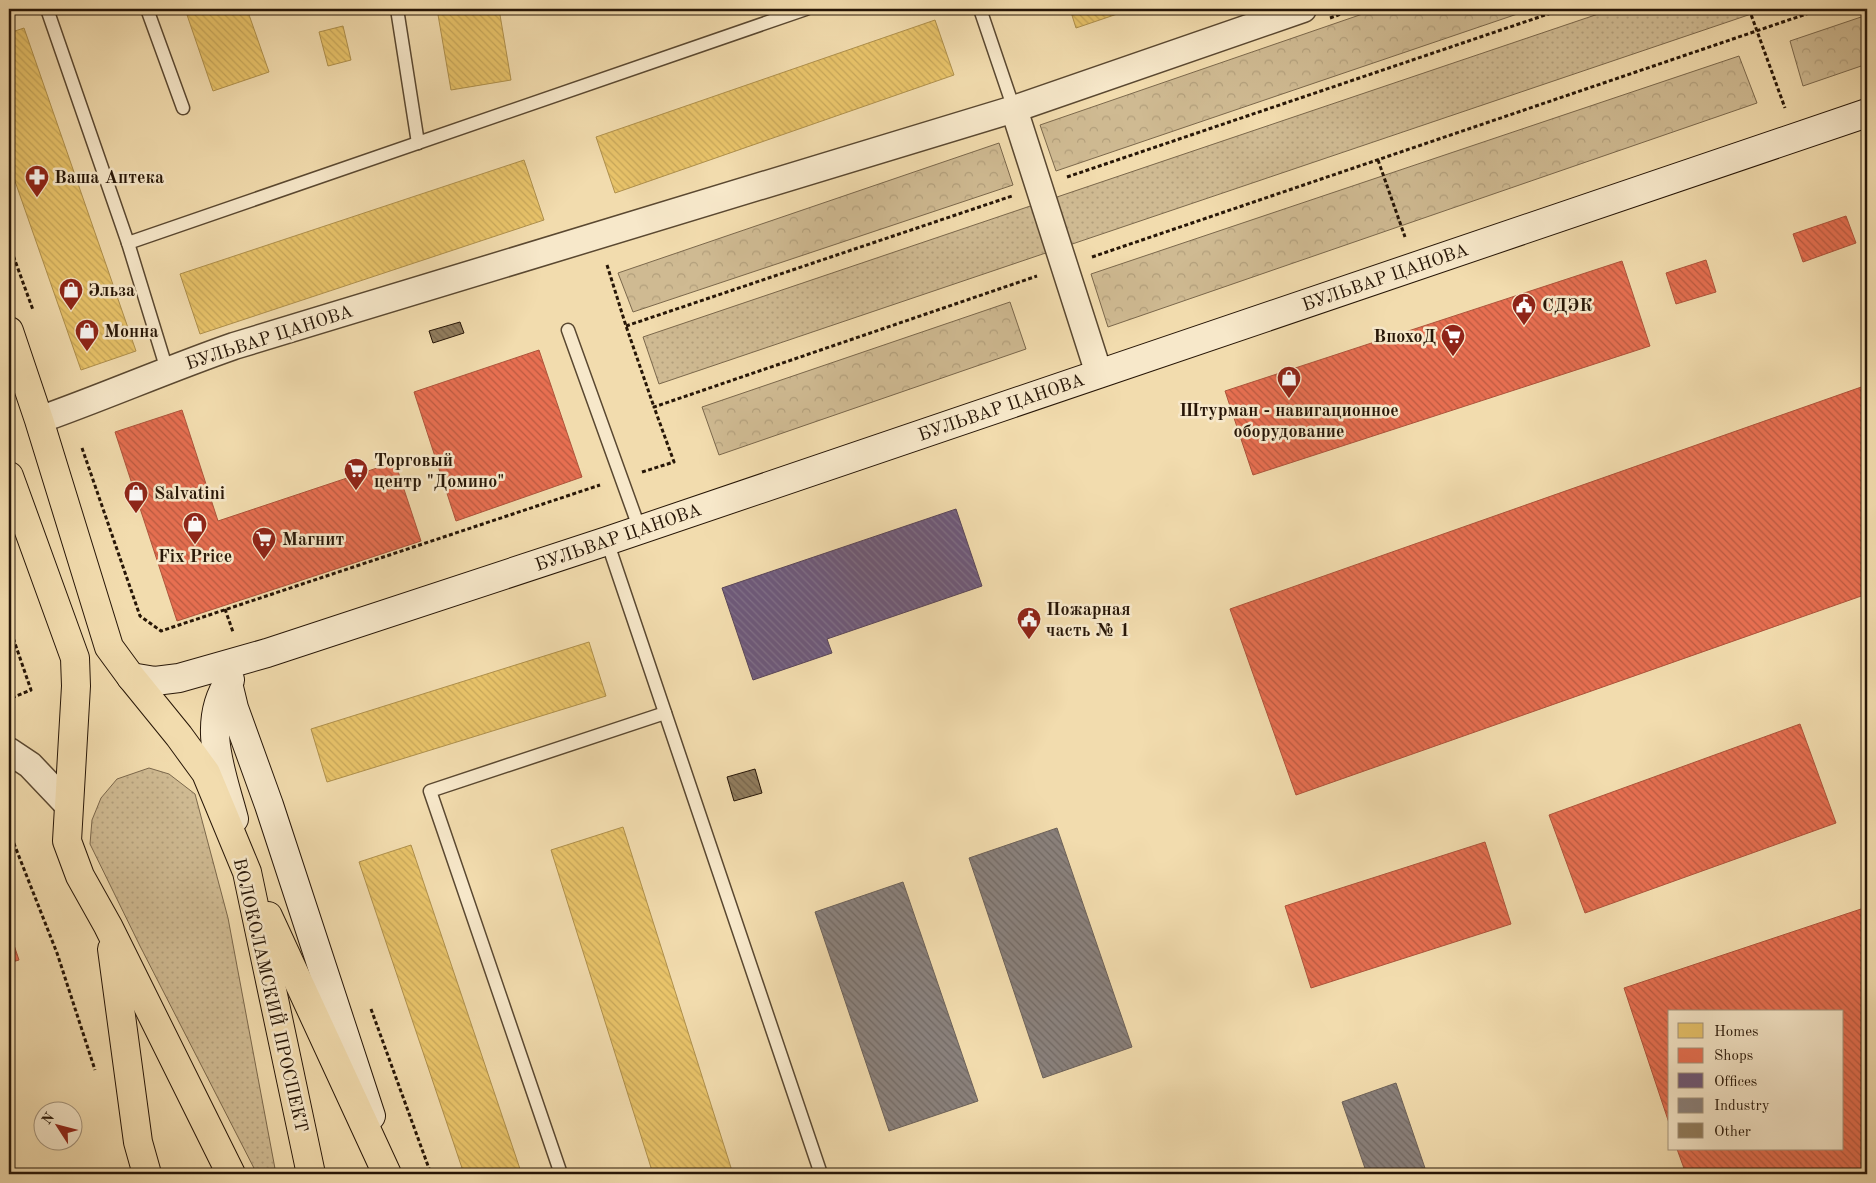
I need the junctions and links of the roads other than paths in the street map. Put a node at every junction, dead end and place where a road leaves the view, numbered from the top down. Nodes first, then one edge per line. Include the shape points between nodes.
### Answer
1 (47, 9) edge
2 (147, 9) edge
3 (397, 9) edge
4 (806, 9) edge
5 (980, 9) edge
6 (1303, 9) edge
7 (183, 108) dead end
8 (1014, 109) junction
9 (1867, 113) edge
10 (418, 143) junction
11 (128, 243) junction
12 (568, 330) dead end
13 (9, 331) edge
14 (167, 370) junction
15 (1099, 374) junction
16 (39, 420) junction
17 (9, 476) edge
18 (640, 530) junction
19 (607, 541) junction
20 (267, 653) junction
21 (131, 677) junction
22 (228, 683) junction
23 (665, 713) junction
24 (9, 751) edge
25 (68, 805) junction
26 (247, 872) junction
27 (108, 926) junction
28 (148, 1174) edge
29 (231, 1174) edge
30 (311, 1174) edge
31 (389, 1174) edge
32 (561, 1174) edge
33 (821, 1174) edge

1 - 11 lane
2 - 7 lane
3 - 10 lane
4 - 10 lane
5 - 8 lane
6 - 8 street, БУЛЬВАР ЦАНОВА
8 - 14 street, БУЛЬВАР ЦАНОВА via 234,346
8 - 15 street
9 - 15 street, БУЛЬВАР ЦАНОВА
10 - 11 lane
11 - 14 lane
12 - 18 lane
13 - 16 main road, ВОЛОКОЛАМСКИЙ ПРОСПЕКТ
14 - 16 street, БУЛЬВАР ЦАНОВА
15 - 18 street, БУЛЬВАР ЦАНОВА
16 - 21 main road, ВОЛОКОЛАМСКИЙ ПРОСПЕКТ via 109,647
17 - 25 main road via 75,658
18 - 19 street, БУЛЬВАР ЦАНОВА
19 - 20 street, БУЛЬВАР ЦАНОВА
19 - 23 lane
20 - 21 street, БУЛЬВАР ЦАНОВА via 178,678 155,681
20 - 22 street via 245,665
21 - 26 main road, ВОЛОКОЛАМСКИЙ ПРОСПЕКТ via 206,773
22 - 26 street via 216,710 214,738
22 - 31 street
23 - 32 lane via 430,791
23 - 33 lane
24 - 25 street via 30,765
25 - 27 main road via 67,841 80,876
26 - 30 main road, ВОЛОКОЛАМСКИЙ ПРОСПЕКТ
26 - 31 main road
27 - 28 main road via 138,1142
27 - 29 main road

